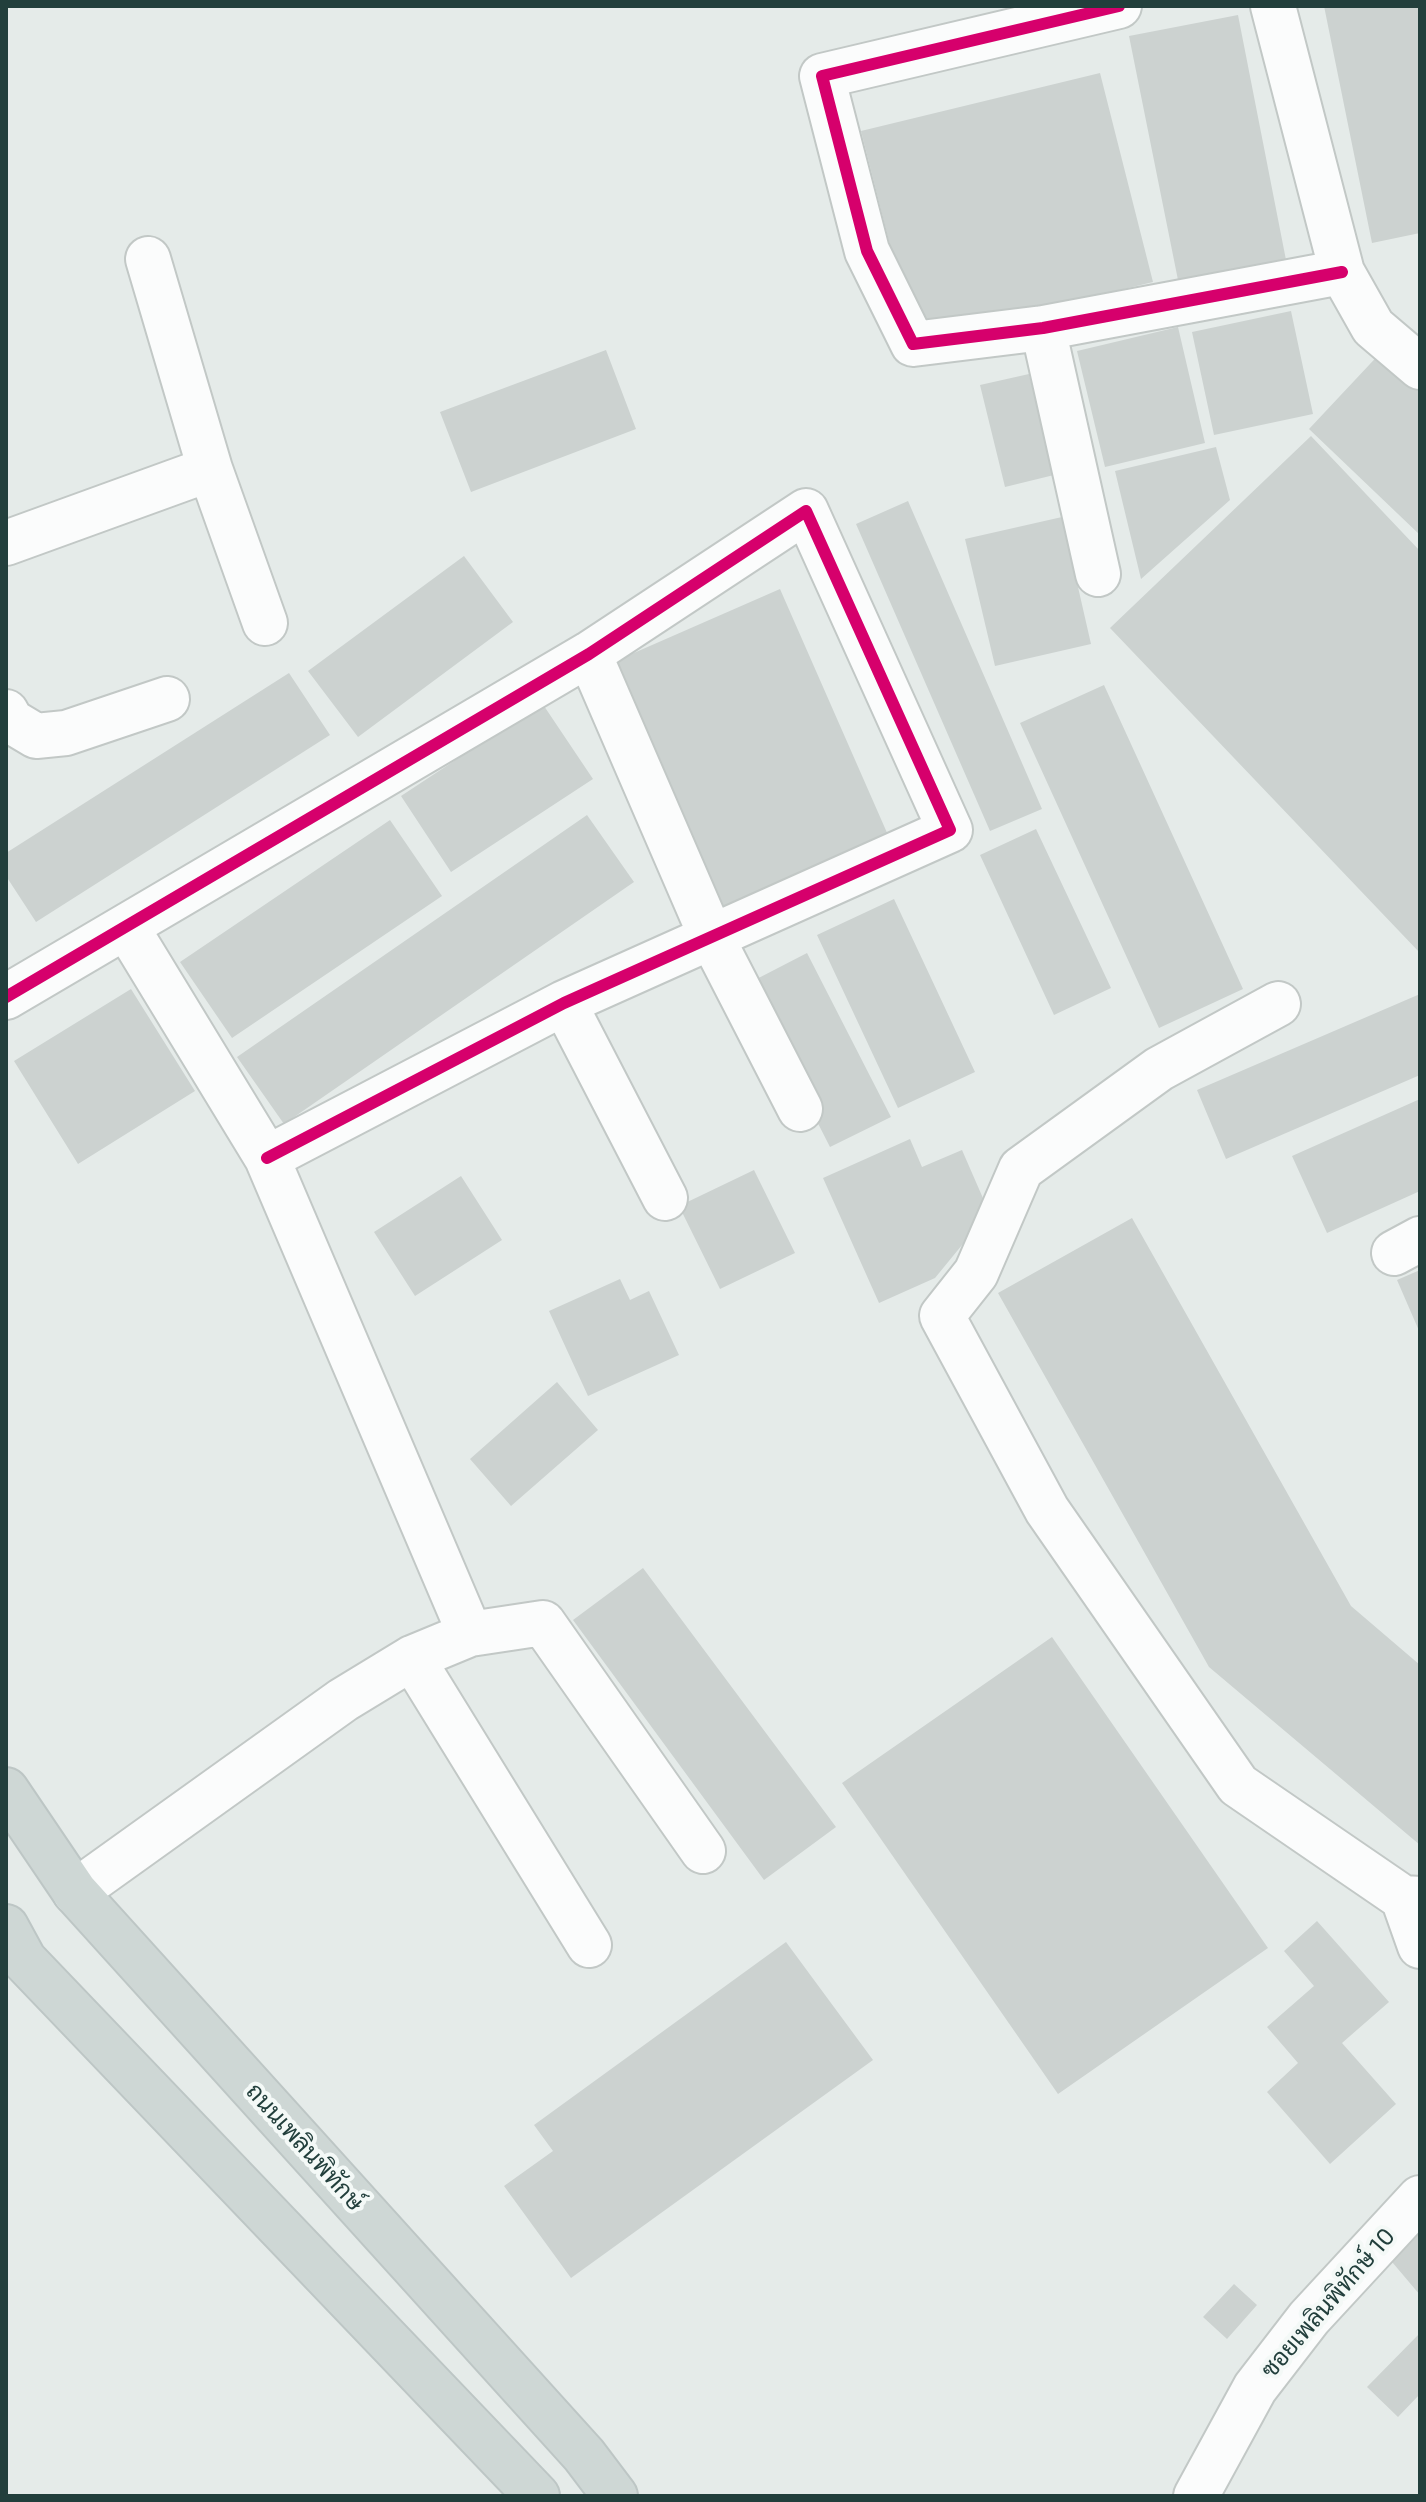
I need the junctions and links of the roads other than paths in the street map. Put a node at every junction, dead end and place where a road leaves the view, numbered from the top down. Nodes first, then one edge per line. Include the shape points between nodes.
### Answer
1 (1119, 6) edge
2 (1273, 6) edge
3 (148, 259) dead end
4 (1342, 272) junction
5 (1043, 328) junction
6 (1420, 367) edge
7 (210, 469) junction
8 (6, 543) edge
9 (1098, 574) dead end
10 (265, 623) dead end
11 (589, 654) junction
12 (167, 699) dead end
13 (6, 712) edge
14 (127, 928) junction
15 (711, 936) junction
16 (6, 997) edge
17 (564, 1003) junction
18 (1278, 1004) dead end
19 (800, 1109) dead end
20 (267, 1158) junction
21 (665, 1198) dead end
22 (470, 1634) junction
23 (412, 1658) junction
24 (6, 1790) edge
25 (703, 1851) dead end
26 (75, 1892) junction
27 (1411, 1898) edge
28 (6, 1927) edge
29 (589, 1945) dead end
30 (1420, 1946) edge
31 (1420, 2198) edge
32 (537, 2496) edge
33 (615, 2496) edge
34 (1196, 2496) edge

1 - 5 street via 822,76 867,251 913,344
2 - 4 street
3 - 7 street
4 - 5 street
4 - 6 street via 1373,327
5 - 9 street
7 - 8 street
7 - 10 street
11 - 14 street
11 - 15 street
11 - 15 street via 806,511 950,830
12 - 13 street via 66,733 36,736
14 - 16 street
14 - 20 street
15 - 17 street
15 - 19 street
17 - 20 street
17 - 21 street
18 - 27 street via 1159,1069 1021,1169 976,1273 942,1316 1047,1510 1238,1785
20 - 22 street
22 - 23 street
22 - 25 street via 543,1623
23 - 26 street via 343,1700
23 - 29 street
24 - 26 main road, ถนนเพลินพิทักษ์
26 - 33 main road, ถนนเพลินพิทักษ์ via 584,2455
27 - 30 street
28 - 32 main road via 24,1960
31 - 34 street, ซอยเพลินพิทักษ์ 10 via 1309,2318 1255,2388

